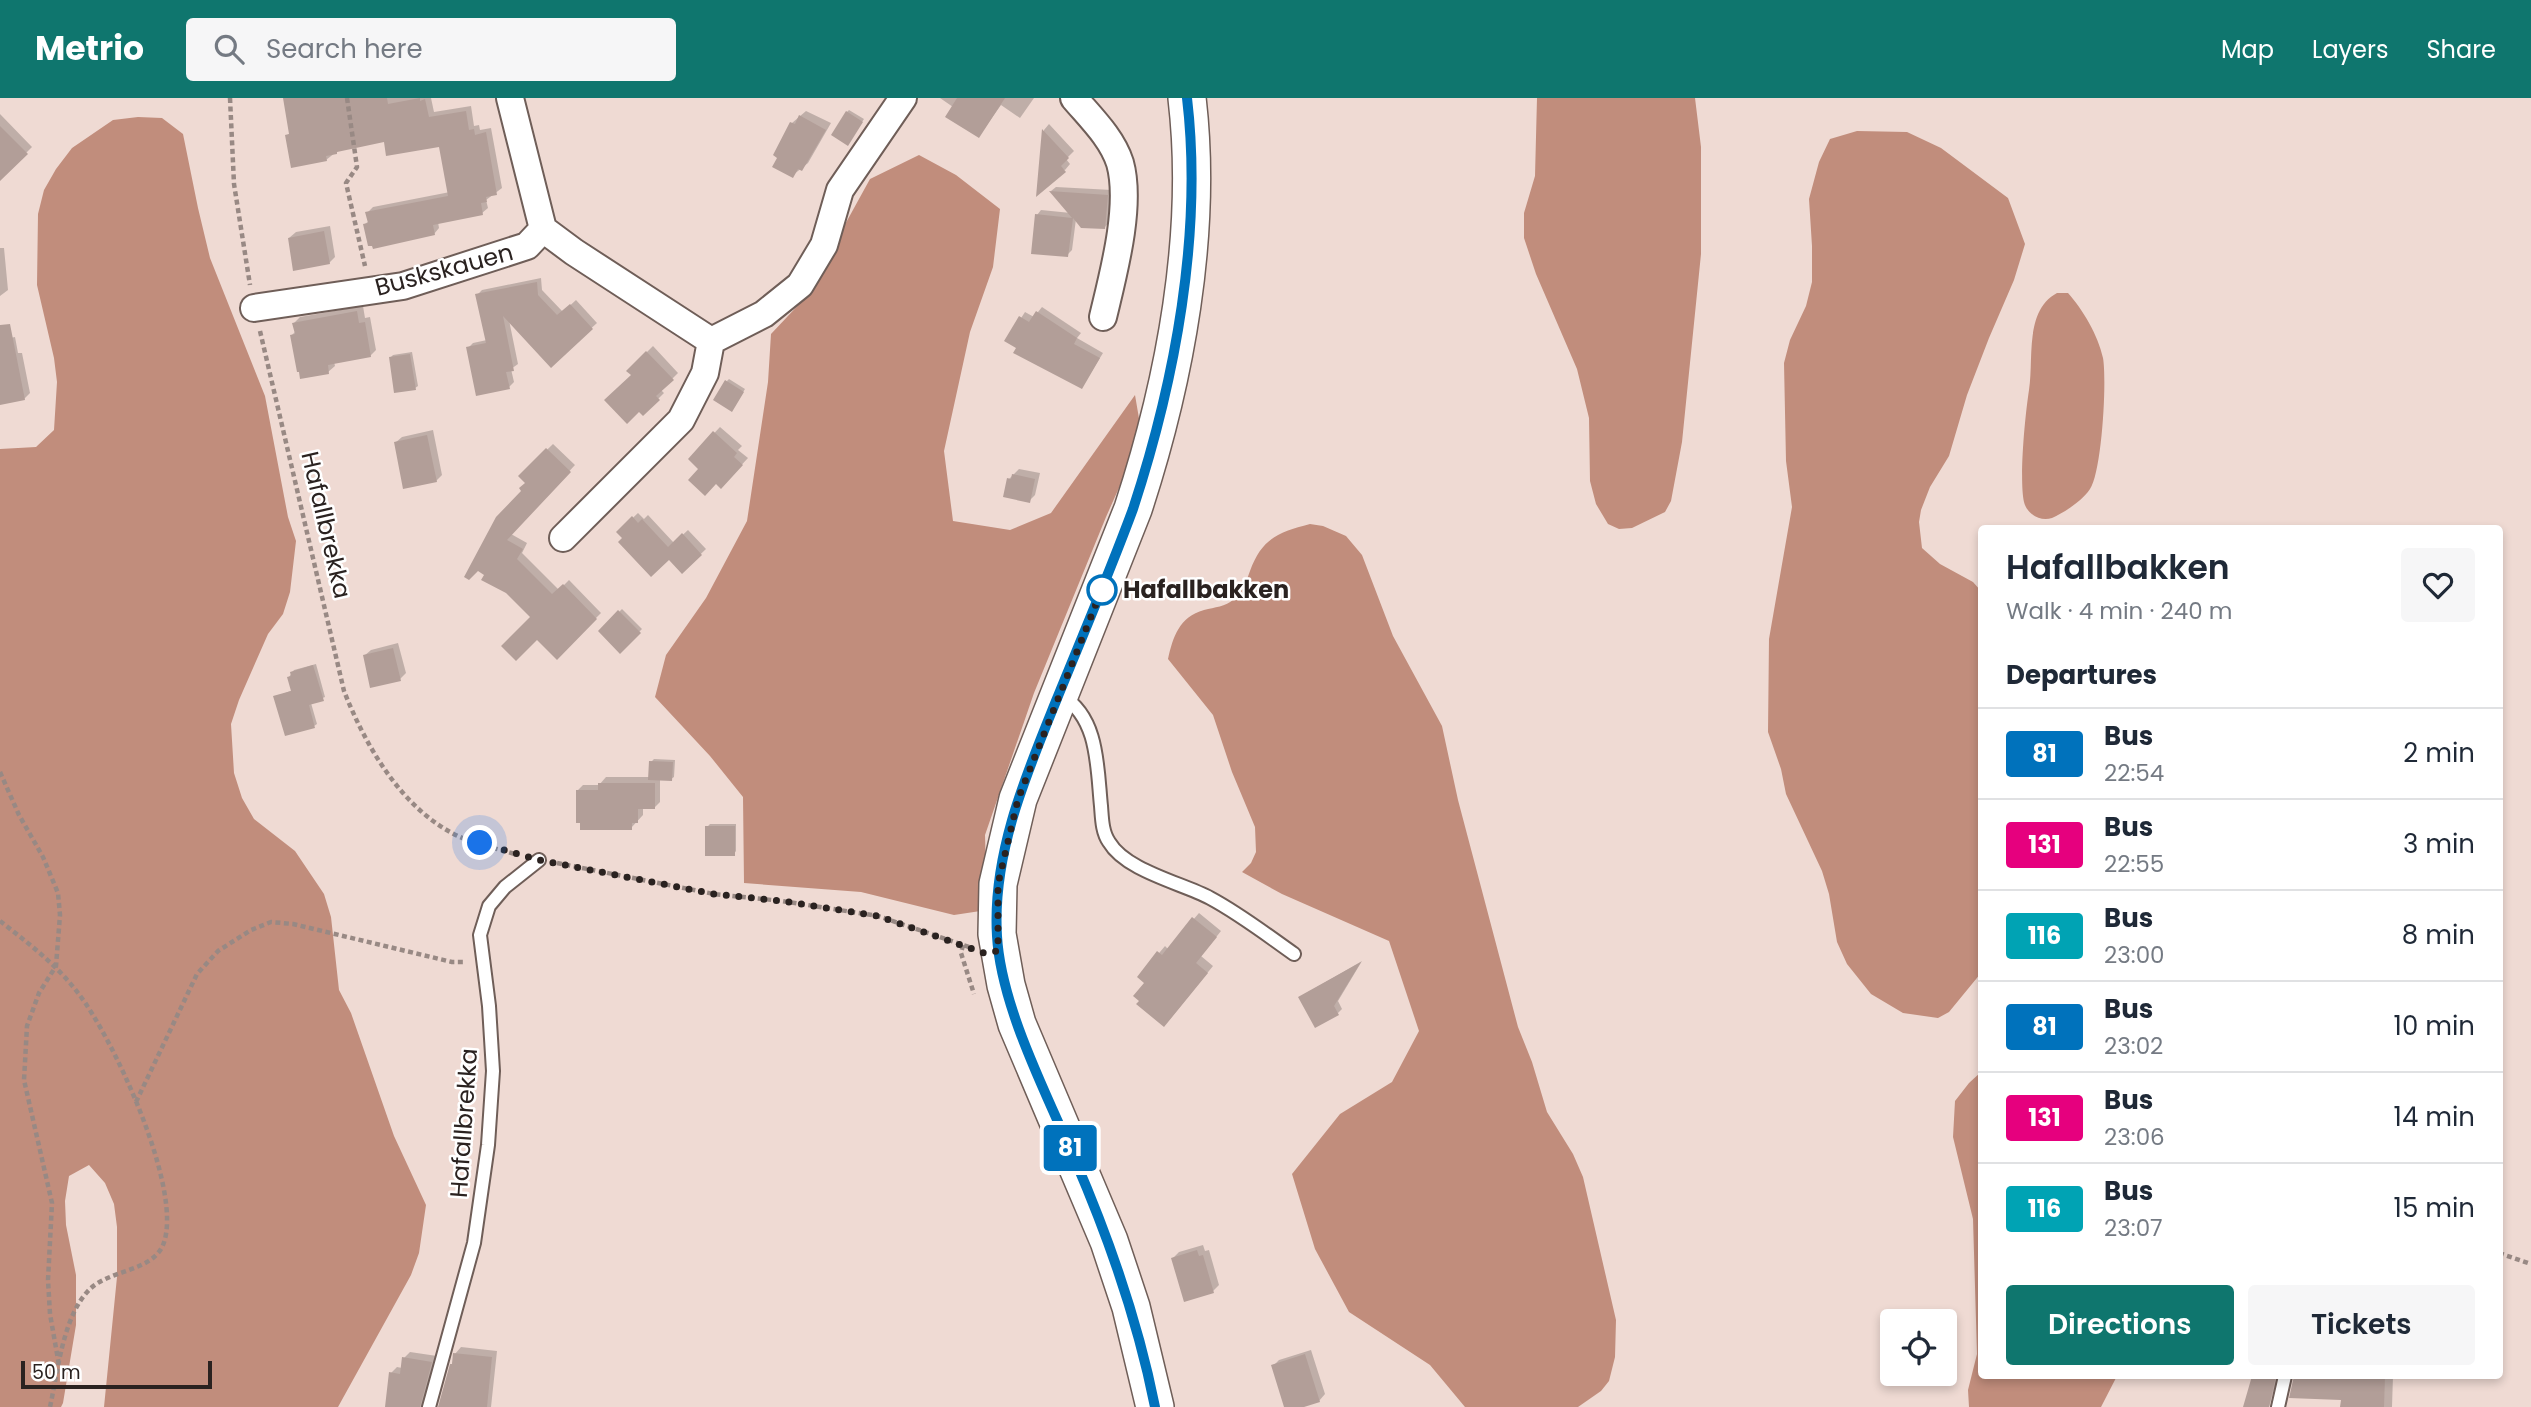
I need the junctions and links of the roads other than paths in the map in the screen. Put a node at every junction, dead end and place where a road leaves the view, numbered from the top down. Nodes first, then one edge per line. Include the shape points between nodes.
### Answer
1 (510, 98) edge
2 (903, 98) edge
3 (1074, 98) edge
4 (1187, 98) edge
5 (543, 229) junction
6 (254, 308) road end
7 (1103, 317) dead end
8 (711, 341) junction
9 (563, 538) dead end
10 (1058, 695) junction
11 (539, 860) road end
12 (1294, 954) dead end
13 (2284, 1379) edge
14 (429, 1407) edge
15 (1155, 1407) edge
16 (2278, 1407) edge

1 - 5 street, Buskskauen
2 - 8 street via 839,190 824,245 800,285 764,314
3 - 7 street via 1106,135 1120,163 1123,198 1117,256
4 - 10 main road via 1192,141 1191,213 1164,400 1133,509
5 - 6 street, Buskskauen via 527,246 402,286
5 - 8 street, Buskskauen
8 - 9 street via 705,373 681,420
10 - 12 lane via 1074,704 1090,732 1109,844 1149,872 1224,906
10 - 15 main road via 1018,799 1006,846 998,884 998,951 1017,1024 1109,1241 1134,1317
11 - 14 lane, Hafallbrekka via 489,906 480,935 493,1071 488,1145 474,1243
13 - 16 lane

